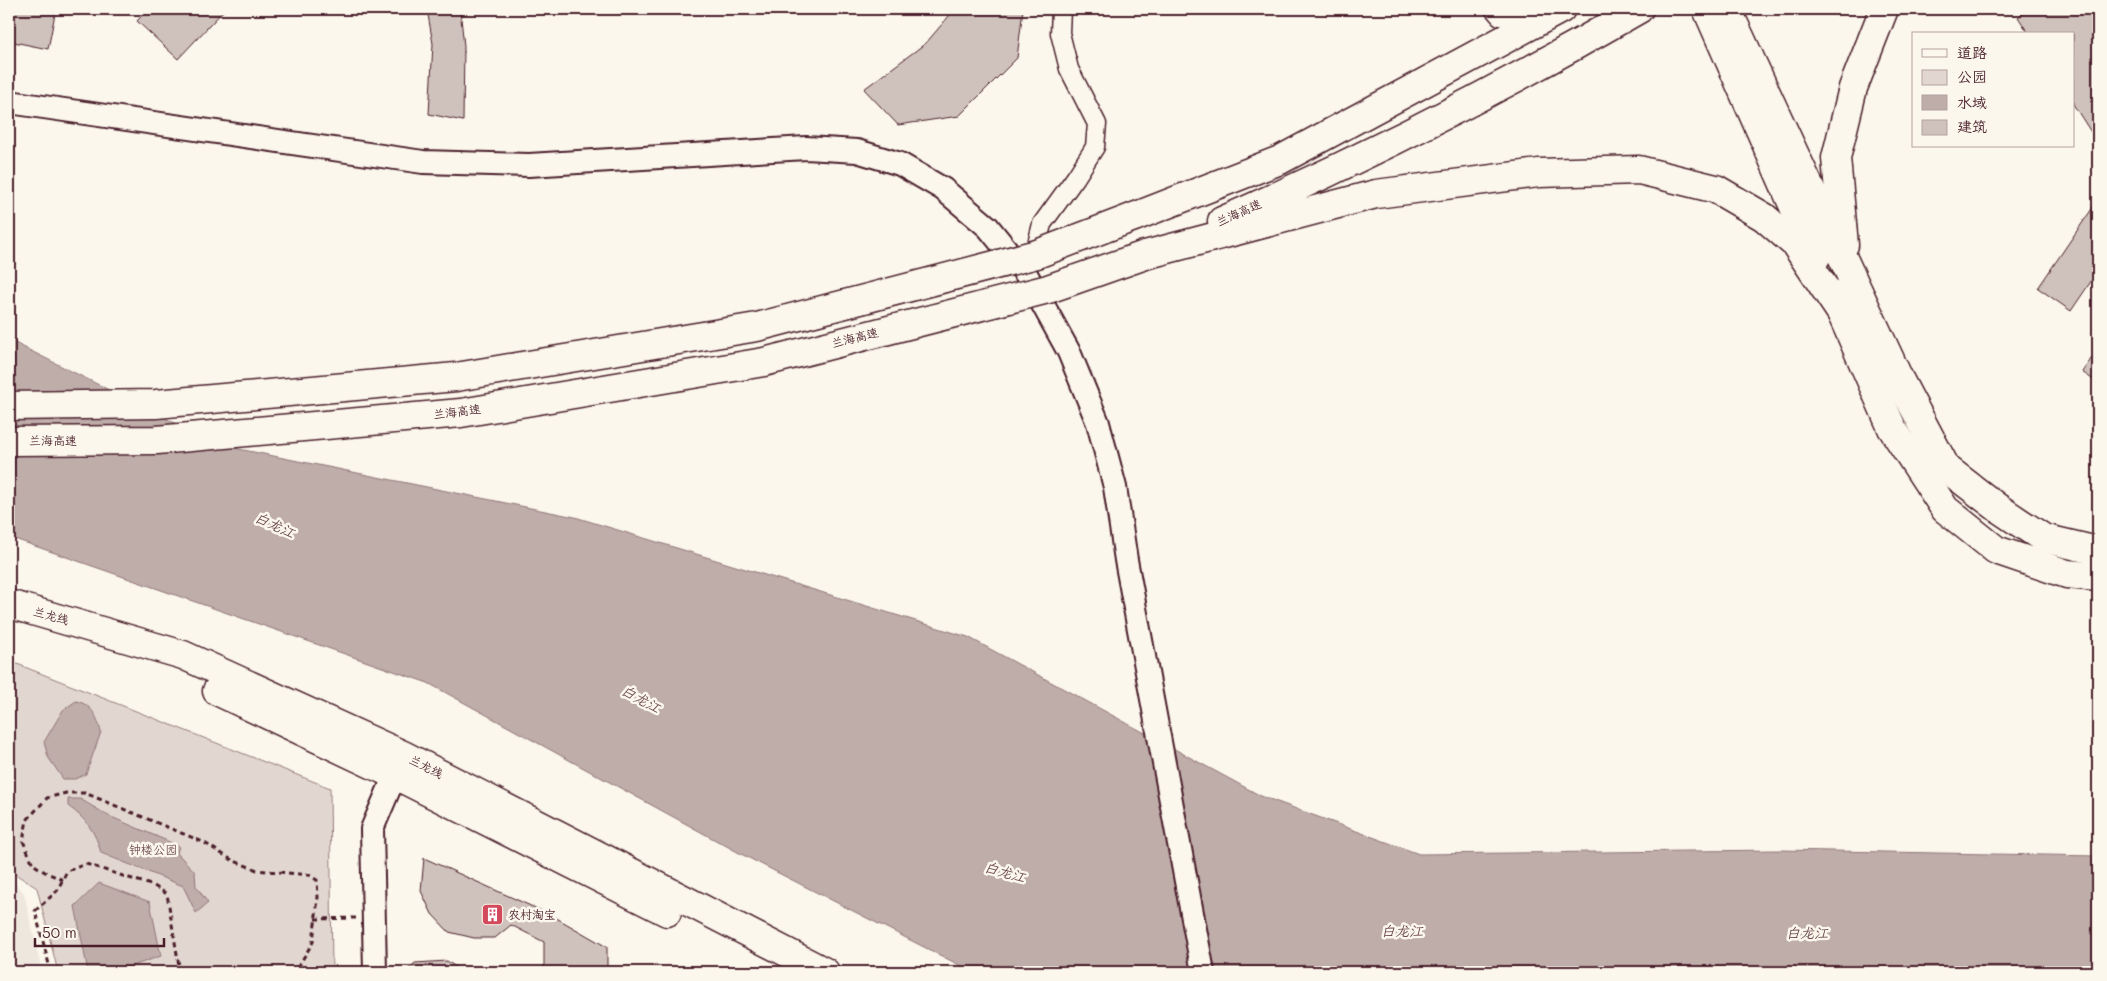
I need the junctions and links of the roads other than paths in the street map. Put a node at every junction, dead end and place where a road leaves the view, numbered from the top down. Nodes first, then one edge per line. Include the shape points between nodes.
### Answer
1 (1061, 9) edge
2 (1494, 9) edge
3 (1640, 9) edge
4 (1707, 9) edge
5 (1727, 9) edge
6 (1884, 9) edge
7 (1549, 12) edge
8 (9, 102) edge
9 (1145, 255) junction
10 (1846, 266) junction
11 (1026, 274) junction
12 (1840, 311) junction
13 (9, 406) edge
14 (9, 441) edge
15 (2098, 551) edge
16 (2098, 577) edge
17 (9, 604) edge
18 (9, 623) edge
19 (399, 765) junction
20 (375, 972) edge
21 (786, 972) edge
22 (824, 972) edge
23 (1203, 972) edge

1 - 11 street via 1060,33 1069,69 1097,124 1095,147 1042,224 1035,257
2 - 7 street via 1500,16 1516,21
3 - 9 highway, 兰海高速 via 1557,57 1310,182
4 - 12 highway
5 - 10 highway
6 - 10 highway via 1853,88 1836,158
7 - 13 highway, bridge via 1280,160 1037,254 757,326 456,377 156,404
8 - 11 street via 423,162 529,165 806,148 857,152 900,164 943,189 988,227
9 - 12 highway via 1376,194 1539,173 1638,170 1716,189 1764,216 1795,244
9 - 14 highway, 兰海高速, bridge via 1048,289 764,362 461,413 157,440
10 - 15 highway via 1899,379 1946,468 2043,538
11 - 23 street via 1068,352 1098,423 1115,487
12 - 16 highway via 1892,428 1945,509 1996,550 2067,574
17 - 19 highway, 兰龙线 via 183,655
18 - 19 highway, 兰龙线 via 180,674
19 - 20 street via 372,829
19 - 21 highway, 兰龙线
19 - 22 highway, 兰龙线

